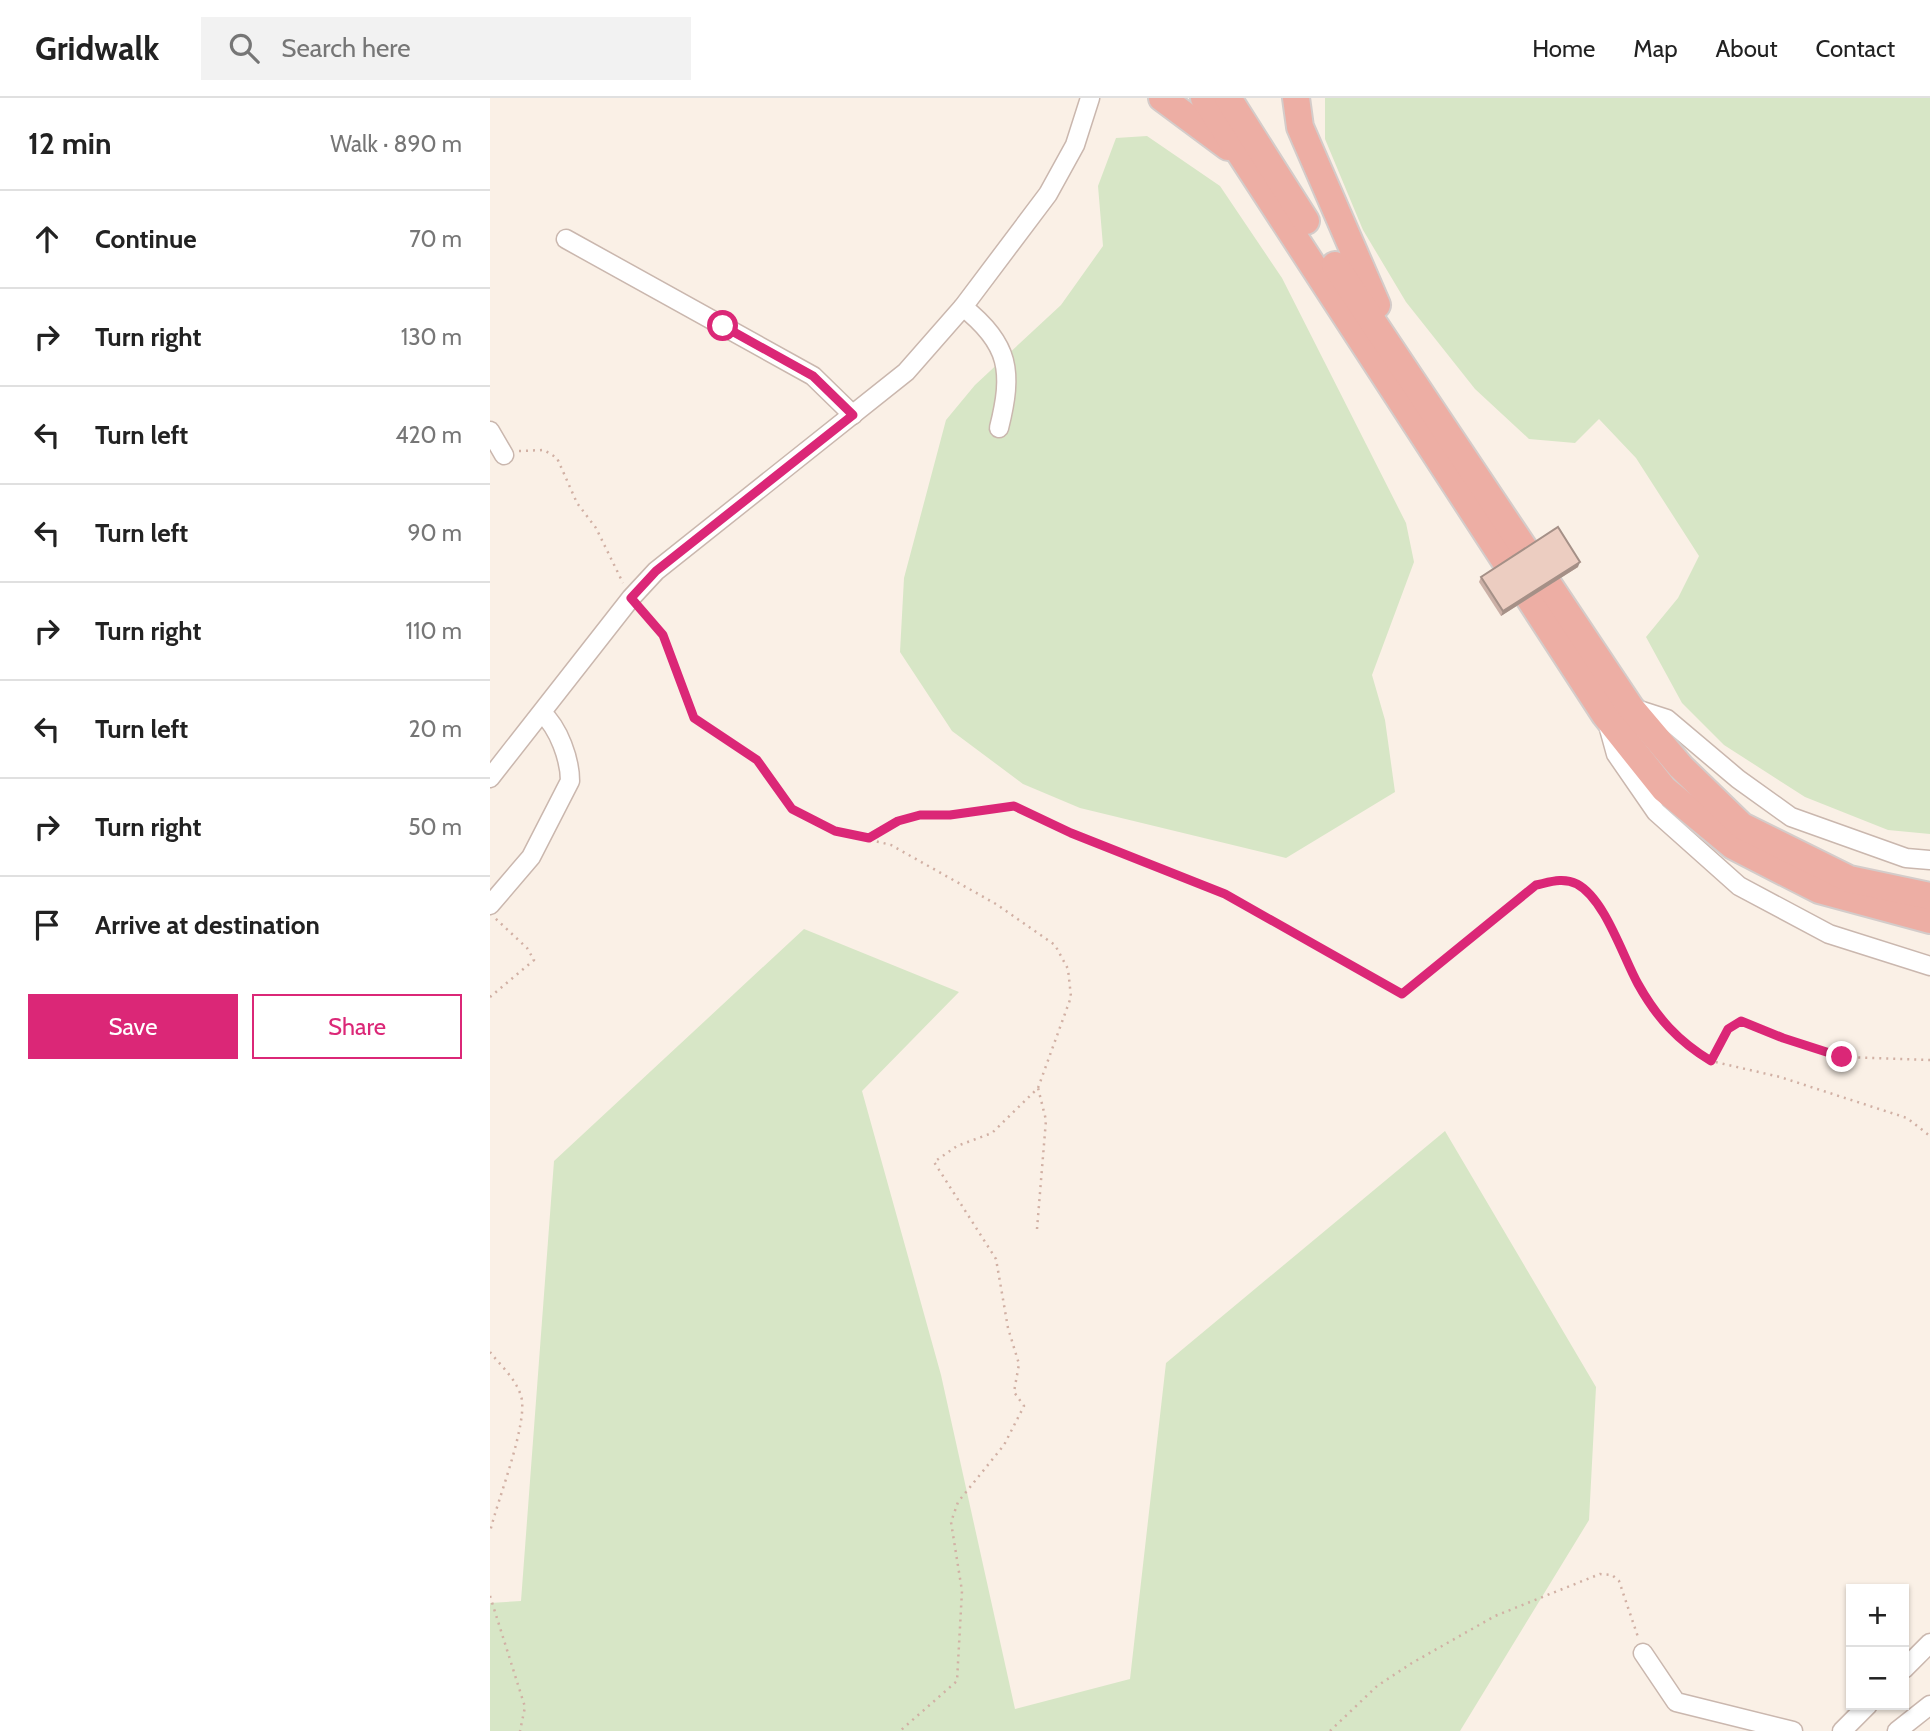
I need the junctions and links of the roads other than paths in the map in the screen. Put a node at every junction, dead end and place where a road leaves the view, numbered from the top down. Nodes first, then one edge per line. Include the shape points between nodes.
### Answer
1 (1090, 98) edge
2 (1162, 98) edge
3 (1205, 98) edge
4 (1228, 98) edge
5 (1296, 98) edge
6 (1244, 160) junction
7 (566, 239) dead end
8 (963, 307) junction
9 (1408, 374) junction
10 (853, 415) junction
11 (999, 428) dead end
12 (490, 431) edge
13 (505, 454) road end
14 (1631, 708) junction
15 (542, 713) junction
16 (1605, 715) junction
17 (490, 778) edge
18 (1930, 860) edge
19 (1930, 896) edge
20 (490, 905) edge
21 (1930, 920) edge
22 (1930, 966) edge
23 (1930, 1643) edge
24 (1643, 1653) road end
25 (1909, 1664) edge
26 (1930, 1705) edge
27 (1864, 1710) edge
28 (1849, 1730) edge
29 (1793, 1731) edge
30 (1897, 1731) edge

1 - 8 street via 1075,145 1048,194
2 - 6 highway
3 - 6 highway
4 - 9 highway
5 - 9 highway via 1300,127
6 - 16 highway
7 - 10 street via 813,376
8 - 10 street via 906,372
8 - 11 street via 999,343 1005,362 1008,391
9 - 14 highway
10 - 15 street via 656,571
12 - 13 street
14 - 18 street via 1667,719 1791,817 1906,858
14 - 19 highway via 1681,767 1742,826 1849,879
15 - 17 street
15 - 20 street via 554,729 570,768 570,781 531,857
16 - 21 highway via 1664,789 1733,846 1819,890
16 - 22 street via 1616,754 1656,812 1739,886 1829,934
23 - 25 street
24 - 29 street via 1676,1702
26 - 30 street
27 - 28 street

